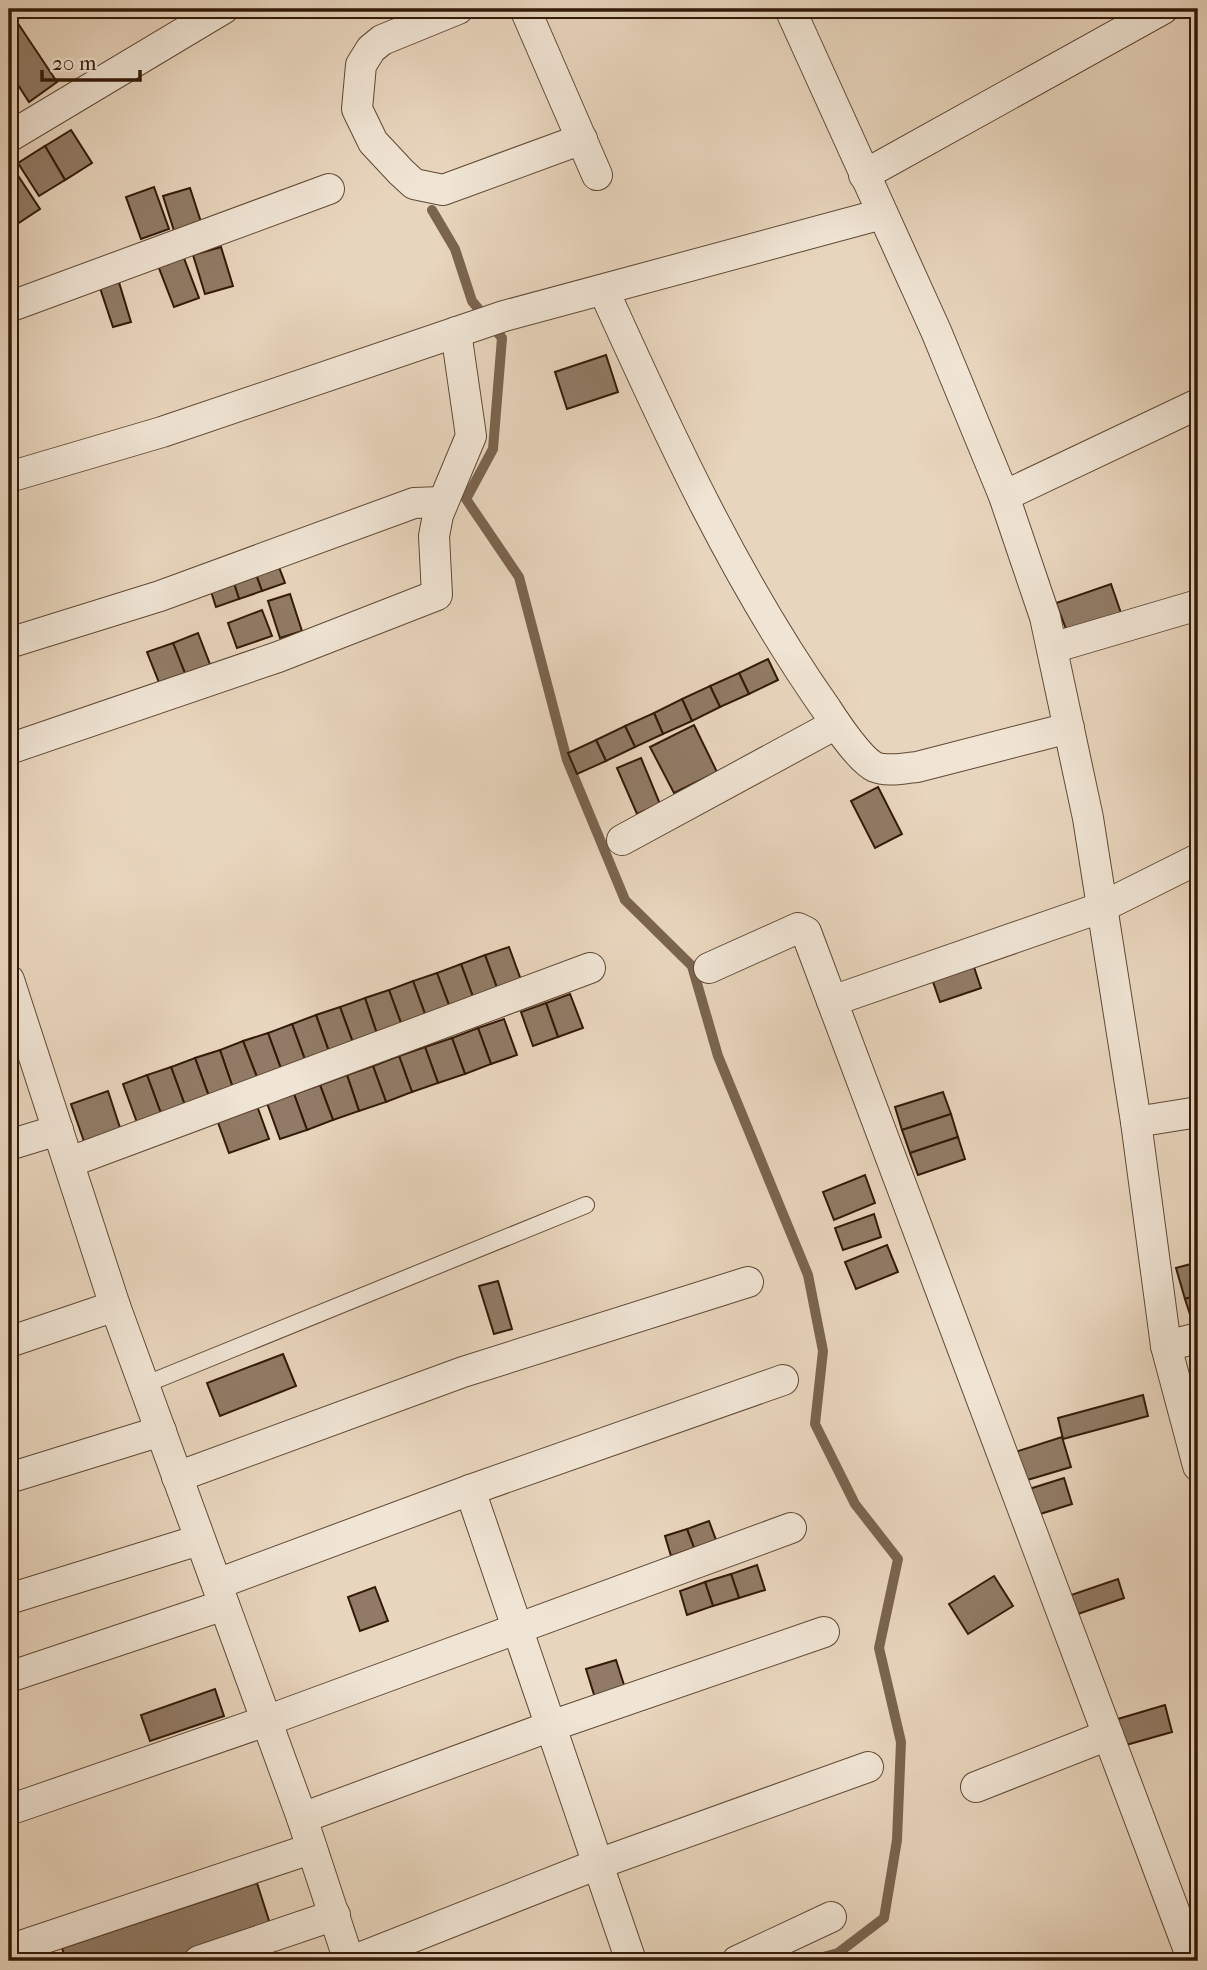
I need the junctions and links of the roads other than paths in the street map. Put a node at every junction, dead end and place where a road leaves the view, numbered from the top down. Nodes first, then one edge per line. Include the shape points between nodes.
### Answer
1 (223, 9) edge
2 (458, 9) edge
3 (525, 9) edge
4 (790, 9) edge
5 (1163, 9) edge
6 (9, 137) edge
7 (582, 139) junction
8 (597, 175) dead end
9 (864, 175) junction
10 (329, 189) dead end
11 (882, 214) junction
12 (604, 291) junction
13 (9, 307) edge
14 (463, 330) junction
15 (1198, 404) edge
16 (9, 477) edge
17 (1004, 496) junction
18 (441, 502) junction
19 (1198, 605) edge
20 (9, 643) edge
21 (1052, 648) junction
22 (836, 724) junction
23 (1069, 728) junction
24 (9, 749) edge
25 (622, 840) dead end
26 (1198, 859) edge
27 (1100, 908) junction
28 (590, 968) dead end
29 (709, 968) dead end
30 (10, 988) edge
31 (832, 1001) junction
32 (1198, 1112) edge
33 (1136, 1122) junction
34 (58, 1130) junction
35 (9, 1145) edge
36 (70, 1162) junction
37 (586, 1205) dead end
38 (748, 1282) dead end
39 (115, 1306) junction
40 (1198, 1338) edge
41 (9, 1342) edge
42 (1166, 1346) junction
43 (783, 1380) dead end
44 (144, 1385) junction
45 (161, 1431) junction
46 (1198, 1466) edge
47 (177, 1477) junction
48 (9, 1478) edge
49 (470, 1490) junction
50 (791, 1528) dead end
51 (199, 1540) junction
52 (221, 1595) junction
53 (9, 1599) edge
54 (518, 1628) junction
55 (824, 1632) dead end
56 (9, 1677) edge
57 (266, 1721) junction
58 (551, 1726) junction
59 (1108, 1735) junction
60 (868, 1767) dead end
61 (976, 1787) dead end
62 (9, 1810) edge
63 (302, 1818) junction
64 (310, 1849) junction
65 (598, 1864) junction
66 (335, 1915) junction
67 (831, 1917) dead end
68 (9, 1950) edge
69 (199, 1961) edge
70 (351, 1961) edge
71 (631, 1961) edge
72 (737, 1961) edge
73 (1193, 1961) edge

1 - 6 street
2 - 7 street via 382,40 361,65 357,109 373,142 401,172 414,184 443,190
3 - 7 street
4 - 9 street
5 - 9 street
7 - 8 street
9 - 11 street
10 - 13 street
11 - 12 street
11 - 17 street
12 - 14 street
12 - 22 street via 650,393 747,583 782,647
14 - 16 street via 162,432
14 - 18 street via 471,436
15 - 17 street
17 - 21 street
18 - 20 street via 414,503 160,596
18 - 24 street via 434,536 437,595 278,657
19 - 21 street
21 - 23 street
22 - 23 street via 873,766 892,770
22 - 25 street
23 - 27 street
26 - 27 street
27 - 31 street
27 - 33 street
28 - 36 street
29 - 31 street via 803,928
30 - 34 street
31 - 59 street
32 - 33 street
33 - 42 street
34 - 35 street
34 - 36 street
36 - 39 street
37 - 44 lane
38 - 47 street via 463,1372
39 - 41 street
39 - 44 street
40 - 42 street
42 - 46 street
43 - 49 street
44 - 45 street
45 - 47 street
45 - 48 street
47 - 51 street
49 - 52 street
49 - 54 street
50 - 54 street
51 - 52 street
51 - 53 street
52 - 56 street
52 - 57 street
54 - 57 street
54 - 58 street
55 - 58 street
57 - 62 street
57 - 63 street
58 - 63 street
58 - 65 street
59 - 61 street
59 - 73 street
60 - 65 street
63 - 64 street
64 - 66 street
64 - 68 street
65 - 70 street
65 - 71 street
66 - 69 street
66 - 70 street
67 - 72 street

